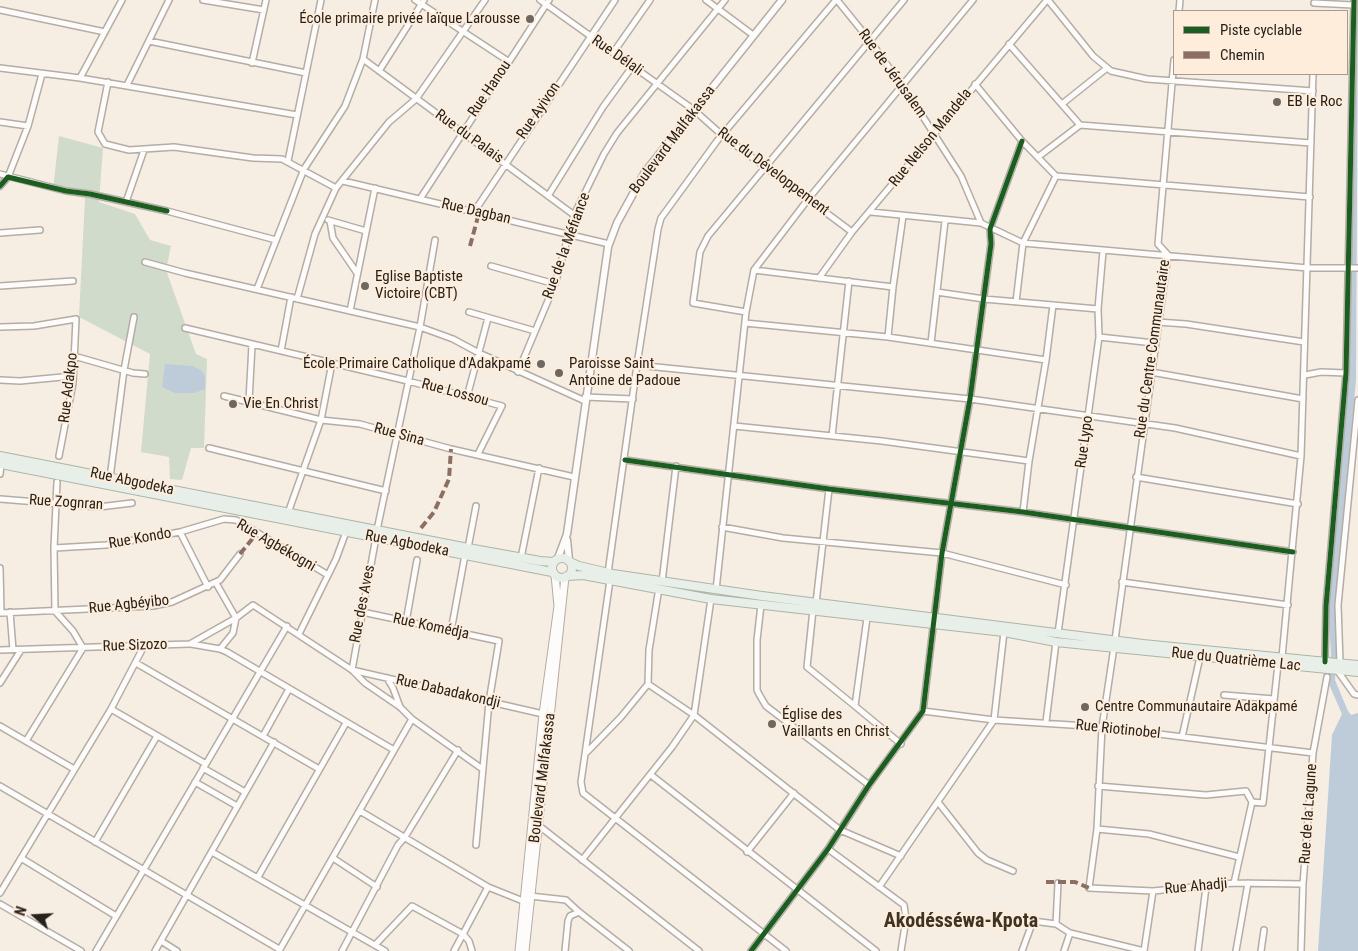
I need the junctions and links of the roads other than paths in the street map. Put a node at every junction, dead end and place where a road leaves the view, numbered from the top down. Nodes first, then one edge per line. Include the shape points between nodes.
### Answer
1 (122, 0) edge
2 (169, 0) edge
3 (203, 0) edge
4 (266, 0) edge
5 (321, 0) edge
6 (375, 0) edge
7 (416, 0) edge
8 (485, 0) edge
9 (540, 0) edge
10 (615, 0) edge
11 (650, 0) edge
12 (706, 0) edge
13 (725, 0) edge
14 (782, 0) edge
15 (837, 0) edge
16 (904, 0) edge
17 (973, 0) edge
18 (1047, 0) edge
19 (423, 2) edge
20 (548, 2) edge
21 (1314, 2) edge
22 (1354, 2) edge
23 (718, 9) junction
24 (0, 10) edge
25 (264, 10) junction
26 (105, 32) junction
27 (463, 32) junction
28 (753, 35) junction
29 (589, 37) junction
30 (149, 41) junction
31 (870, 42) junction
32 (1009, 44) junction
33 (613, 53) junction
34 (362, 59) junction
35 (508, 62) junction
36 (252, 63) junction
37 (632, 67) junction
38 (0, 68) edge
39 (1107, 68) junction
40 (1173, 70) edge
41 (378, 71) junction
42 (306, 73) junction
43 (42, 74) junction
44 (1313, 75) edge
45 (80, 78) junction
46 (1172, 79) junction
47 (108, 82) junction
48 (656, 84) junction
49 (975, 84) junction
50 (127, 85) junction
51 (902, 86) junction
52 (1313, 91) junction
53 (416, 99) junction
54 (1062, 104) junction
55 (694, 110) junction
56 (297, 115) junction
57 (0, 122) edge
58 (1080, 125) junction
59 (28, 126) junction
60 (461, 132) junction
61 (1167, 132) junction
62 (934, 134) junction
63 (722, 135) junction
64 (1022, 141) junction
65 (1311, 143) junction
66 (144, 150) junction
67 (1038, 157) junction
68 (288, 161) junction
69 (504, 164) junction
70 (766, 166) junction
71 (304, 169) junction
72 (0, 174) edge
73 (1056, 176) junction
74 (8, 177) junction
75 (343, 181) junction
76 (1162, 185) junction
77 (0, 186) edge
78 (336, 188) junction
79 (374, 188) junction
80 (548, 196) junction
81 (1310, 197) junction
82 (809, 198) junction
83 (420, 199) junction
84 (126, 202) junction
85 (474, 212) junction
86 (871, 212) junction
87 (574, 215) junction
88 (903, 216) junction
89 (323, 219) junction
90 (330, 221) junction
91 (945, 221) junction
92 (981, 223) junction
93 (990, 229) junction
94 (40, 230) dead end
95 (366, 231) junction
96 (852, 232) junction
97 (0, 233) edge
98 (570, 234) junction
99 (276, 240) junction
100 (435, 240) dead end
101 (1024, 243) junction
102 (609, 244) junction
103 (1103, 251) junction
104 (1168, 255) junction
105 (145, 262) dead end
106 (491, 266) dead end
107 (1308, 268) junction
108 (1349, 268) junction
109 (1358, 268) edge
110 (754, 270) junction
111 (358, 273) junction
112 (819, 278) junction
113 (73, 281) dead end
114 (848, 281) junction
115 (554, 284) junction
116 (0, 286) edge
117 (893, 287) junction
118 (257, 289) junction
119 (937, 292) junction
120 (291, 298) junction
121 (298, 299) junction
122 (984, 299) junction
123 (1016, 302) junction
124 (1053, 305) junction
125 (1098, 308) junction
126 (350, 311) junction
127 (469, 312) dead end
128 (746, 312) junction
129 (134, 317) dead end
130 (488, 318) junction
131 (1157, 322) junction
132 (745, 323) junction
133 (0, 327) edge
134 (420, 327) junction
135 (185, 328) dead end
136 (535, 331) junction
137 (844, 334) junction
138 (888, 337) junction
139 (1099, 337) junction
140 (1304, 342) junction
141 (931, 343) junction
142 (1154, 343) junction
143 (252, 345) junction
144 (976, 349) junction
145 (281, 351) junction
146 (479, 354) junction
147 (74, 356) junction
148 (1046, 360) junction
149 (332, 363) junction
150 (637, 364) junction
151 (124, 370) junction
152 (518, 372) junction
153 (1150, 372) junction
154 (1346, 373) junction
155 (145, 374) dead end
156 (740, 375) junction
157 (1305, 375) junction
158 (74, 376) junction
159 (0, 380) edge
160 (408, 381) junction
161 (839, 386) junction
162 (224, 396) dead end
163 (467, 397) junction
164 (585, 399) junction
165 (633, 399) junction
166 (970, 399) junction
167 (1303, 399) junction
168 (1358, 400) edge
169 (249, 401) junction
170 (1037, 409) junction
171 (1089, 416) junction
172 (321, 420) junction
173 (1144, 424) junction
174 (734, 426) junction
175 (397, 434) junction
176 (832, 436) junction
177 (209, 448) dead end
178 (960, 450) junction
179 (1356, 453) edge
180 (478, 454) junction
181 (0, 455) edge
182 (59, 456) dead end
183 (1301, 456) junction
184 (625, 460) junction
185 (1028, 461) junction
186 (0, 464) edge
187 (676, 466) junction
188 (539, 468) junction
189 (303, 471) junction
190 (0, 474) edge
191 (728, 474) junction
192 (574, 477) junction
193 (1136, 477) junction
194 (110, 478) junction
195 (57, 482) dead end
196 (829, 489) junction
197 (386, 490) junction
198 (0, 498) edge
199 (132, 503) dead end
200 (951, 503) junction
201 (54, 504) junction
202 (1298, 504) junction
203 (476, 506) dead end
204 (263, 512) junction
205 (1023, 512) junction
206 (288, 513) junction
207 (224, 519) joint
208 (1074, 519) junction
209 (722, 527) junction
210 (1130, 527) junction
211 (180, 532) junction
212 (346, 532) junction
213 (377, 534) junction
214 (567, 534) junction
215 (823, 542) junction
216 (54, 548) junction
217 (467, 551) junction
218 (1293, 552) junction
219 (942, 553) junction
220 (240, 554) dead end
221 (522, 558) junction
222 (417, 560) dead end
223 (556, 560) junction
224 (570, 561) junction
225 (0, 568) edge
226 (554, 573) junction
227 (328, 575) junction
228 (609, 576) junction
229 (566, 577) junction
230 (1122, 582) junction
231 (216, 583) junction
232 (660, 585) junction
233 (1066, 585) junction
234 (208, 587) junction
235 (716, 590) junction
236 (711, 599) junction
237 (560, 605) junction
238 (761, 605) junction
239 (1288, 605) junction
240 (814, 607) junction
241 (55, 611) junction
242 (10, 612) junction
243 (362, 612) junction
244 (0, 613) edge
245 (236, 618) junction
246 (867, 618) junction
247 (935, 621) junction
248 (406, 622) junction
249 (286, 626) junction
250 (451, 631) junction
251 (1004, 632) junction
252 (1058, 633) junction
253 (299, 634) junction
254 (1056, 642) junction
255 (190, 644) junction
256 (1114, 644) junction
257 (144, 646) junction
258 (1143, 647) junction
259 (83, 648) junction
260 (220, 648) junction
261 (0, 650) edge
262 (13, 650) junction
263 (21, 650) junction
264 (1200, 657) junction
265 (1280, 660) junction
266 (1325, 662) junction
267 (136, 663) junction
268 (1358, 665) edge
269 (1338, 666) junction
270 (352, 670) junction
271 (258, 672) junction
272 (1358, 672) edge
273 (1327, 677) dead end
274 (386, 678) junction
275 (0, 683) edge
276 (648, 684) junction
277 (289, 689) junction
278 (1224, 695) dead end
279 (1358, 695) edge
280 (1274, 699) junction
281 (488, 702) junction
282 (855, 706) junction
283 (400, 707) junction
284 (110, 709) junction
285 (924, 711) junction
286 (544, 714) junction
287 (694, 715) junction
288 (232, 719) junction
289 (412, 720) junction
290 (994, 720) junction
291 (1046, 722) junction
292 (346, 723) junction
293 (0, 726) edge
294 (1102, 727) junction
295 (157, 736) junction
296 (263, 736) junction
297 (1182, 737) junction
298 (26, 740) junction
299 (274, 742) junction
300 (901, 744) junction
301 (1269, 748) junction
302 (394, 750) junction
303 (458, 750) junction
304 (587, 752) junction
305 (1313, 753) junction
306 (205, 766) junction
307 (319, 768) junction
308 (481, 768) junction
309 (74, 769) junction
310 (650, 775) junction
311 (195, 782) junction
312 (869, 785) junction
313 (0, 786) edge
314 (1098, 786) junction
315 (245, 792) junction
316 (794, 793) junction
317 (938, 802) junction
318 (1252, 802) junction
319 (237, 806) junction
320 (360, 812) junction
321 (48, 814) junction
322 (615, 818) junction
323 (535, 823) junction
324 (1096, 829) junction
325 (840, 830) junction
326 (405, 837) junction
327 (94, 842) junction
328 (476, 844) dead end
329 (828, 849) junction
330 (212, 852) junction
331 (747, 852) junction
332 (901, 856) junction
333 (21, 858) junction
334 (333, 858) junction
335 (1239, 858) junction
336 (582, 860) junction
337 (142, 871) junction
338 (1013, 871) dead end
339 (258, 877) junction
340 (1058, 882) dead end
341 (1234, 883) junction
342 (1248, 883) junction
343 (1303, 884) junction
344 (488, 887) junction
345 (879, 887) junction
346 (377, 888) junction
347 (1089, 888) joint
348 (1206, 888) junction
349 (797, 891) junction
350 (1153, 891) junction
351 (0, 893) edge
352 (186, 895) junction
353 (530, 896) junction
354 (523, 901) junction
355 (0, 904) edge
356 (305, 904) junction
357 (579, 912) junction
358 (116, 916) junction
359 (1056, 924) junction
360 (1264, 930) dead end
361 (353, 933) junction
362 (1070, 933) junction
363 (463, 934) junction
364 (764, 934) junction
365 (161, 942) junction
366 (375, 945) junction
367 (622, 949) edge
368 (279, 950) edge
369 (80, 951) edge
370 (96, 951) edge
371 (155, 951) edge
372 (177, 951) edge
373 (342, 951) edge
374 (385, 951) edge
375 (454, 951) edge
376 (472, 951) edge
377 (519, 951) edge
378 (526, 951) edge
379 (565, 951) edge
380 (629, 951) edge
381 (699, 951) edge
382 (751, 951) edge
383 (786, 951) edge
384 (876, 951) edge
385 (901, 951) edge
386 (1022, 951) edge
387 (1064, 951) edge
388 (1144, 951) edge
389 (1198, 951) edge
390 (1236, 951) edge
391 (1261, 951) edge
392 (1301, 951) edge

1 - 26 street
2 - 30 street
3 - 25 street
4 - 25 street
5 - 42 street
6 - 34 street
7 - 19 street
8 - 27 street
9 - 20 street, Rue Délali
10 - 29 street, Rue Ayivon
11 - 33 street
12 - 23 street
13 - 23 street, Rue de la Méfiance
14 - 28 street, Boulevard Malfakassa
15 - 31 street, Rue de Jérusalem
15 - 63 street
16 - 31 street
17 - 51 street
18 - 32 street, Rue Nelson Mandela
18 - 39 street via 1093,56
19 - 27 street
19 - 41 street
20 - 29 street, Rue Délali
20 - 35 street, Rue Hanou
21 - 22 street
22 - 108 street
23 - 28 street
23 - 48 street, Rue de la Méfiance
24 - 26 street
25 - 36 street
26 - 45 street
27 - 35 street
27 - 53 street
28 - 55 street, Boulevard Malfakassa
29 - 33 street, Rue Délali
29 - 69 street, Rue Ayivon
30 - 36 street
30 - 50 street
31 - 51 street, Rue de Jérusalem
31 - 70 street
32 - 49 street, Rue Nelson Mandela
32 - 54 street
33 - 37 street, Rue Délali
34 - 41 street, Rue du Palais
34 - 71 street via 345,106
35 - 60 street, Rue Hanou
36 - 42 street
37 - 48 street, Rue Délali
37 - 80 street via 603,106
38 - 43 street
39 - 46 street via 1147,79
39 - 54 street
40 - 46 street, Rue du Centre Communautaire
41 - 53 street, Rue du Palais
42 - 56 street
43 - 45 street
43 - 59 street
44 - 52 street
45 - 47 street
46 - 52 street
46 - 61 street, Rue du Centre Communautaire
47 - 50 street
47 - 66 street via 98,135 105,144
48 - 55 street, Rue Délali
48 - 87 street, Rue de la Méfiance via 617,133
49 - 62 street, Rue Nelson Mandela
49 - 64 street
50 - 56 street
51 - 62 street, Rue de Jérusalem
51 - 82 street
52 - 65 street
53 - 60 street, Rue du Palais
53 - 75 street via 389,122
54 - 58 street
55 - 63 street, Rue du Développement
55 - 102 street, Boulevard Malfakassa via 645,172
56 - 68 street
57 - 59 street
58 - 61 street
58 - 67 street
59 - 74 street
60 - 69 street, Rue du Palais
60 - 83 street, Rue Hanou
61 - 65 street
61 - 76 street, Rue du Centre Communautaire
62 - 86 street, Rue Nelson Mandela
62 - 92 street, Rue de Jérusalem via 961,176
63 - 70 street, Rue du Développement
63 - 150 street via 661,218
64 - 67 street
64 - 93 street
65 - 81 street
66 - 68 street via 174,147
66 - 84 street
67 - 73 street
68 - 71 street
69 - 80 street, Rue du Palais
69 - 85 street, Rue Ayivon
70 - 82 street, Rue du Développement
70 - 128 street via 708,236 700,252 693,299 698,306
71 - 78 street
71 - 99 street
72 - 74 street
73 - 76 street
73 - 101 street
74 - 77 street
74 - 84 street via 66,192
75 - 78 street
75 - 79 street, Rue Dagban
76 - 81 street
76 - 104 street, Rue du Centre Communautaire via 1158,244
78 - 89 street
79 - 83 street, Rue Dagban
79 - 95 street
80 - 87 street, Rue du Palais
81 - 107 street
82 - 96 street, Rue du Développement
82 - 110 street
83 - 85 street, Rue Dagban
84 - 99 street
85 - 98 street, Rue Dagban
86 - 88 street
86 - 96 street, Rue Nelson Mandela
87 - 98 street, Rue de la Méfiance
88 - 91 street
88 - 117 street
89 - 90 street
89 - 121 street via 315,234
90 - 95 street
90 - 111 street via 332,238
91 - 92 street
91 - 119 street
92 - 93 street
93 - 101 street
93 - 122 street
94 - 97 street
95 - 111 street
96 - 112 street, Rue Nelson Mandela
98 - 102 street, Rue Dagban
98 - 115 street, Rue de la Méfiance
99 - 118 street
100 - 134 street, Rue des Aves
101 - 103 street
101 - 123 street
102 - 164 street, Boulevard Malfakassa
103 - 104 street
103 - 125 street, Rue Lypo
104 - 107 street
104 - 131 street, Rue du Centre Communautaire
105 - 118 street
106 - 115 street
107 - 108 street
107 - 140 street
108 - 109 street
108 - 154 street
110 - 112 street
110 - 128 street
111 - 126 street
112 - 114 street
113 - 116 street
114 - 117 street
114 - 137 street
115 - 136 street, Rue de la Méfiance
117 - 138 street
118 - 120 street
119 - 122 street
119 - 141 street
120 - 121 street
120 - 145 street
121 - 126 street
122 - 123 street
122 - 144 street
123 - 124 street
124 - 125 street
124 - 148 street
125 - 139 street, Rue Lypo
126 - 134 street
127 - 130 street
128 - 132 street
129 - 151 street
130 - 136 street
130 - 146 street
131 - 140 street
131 - 142 street, Rue du Centre Communautaire
132 - 137 street
132 - 156 street
133 - 147 street, Rue Adakpo via 34,326 76,319
134 - 146 street via 453,339
134 - 160 street, Rue des Aves
135 - 143 street, Rue Lossou
136 - 152 street, Rue de la Méfiance
137 - 138 street
137 - 161 street
138 - 141 street
139 - 142 street
139 - 171 street, Rue Lypo
140 - 157 street
141 - 144 street
142 - 153 street, Rue du Centre Communautaire
143 - 145 street, Rue Lossou
143 - 169 street
144 - 148 street
144 - 166 street
145 - 149 street, Rue Lossou
146 - 152 street
146 - 163 street
147 - 151 street
147 - 158 street, Rue Adakpo
148 - 170 street
149 - 160 street, Rue Lossou
149 - 172 street
150 - 156 street
150 - 165 street
151 - 155 street
151 - 194 street
152 - 164 street
153 - 167 street
153 - 173 street, Rue du Centre Communautaire
154 - 157 street
154 - 266 street via 1326,606
156 - 161 street
156 - 174 street
157 - 167 street
158 - 159 street
158 - 182 street, Rue Adakpo
160 - 163 street, Rue Lossou
160 - 175 street, Rue des Aves
161 - 166 street
161 - 176 street
162 - 169 street, Rue Sina
163 - 180 street, Rue Lossou via 502,406
164 - 165 street
164 - 192 street, Boulevard Malfakassa
165 - 184 street
166 - 170 street
166 - 178 street
167 - 183 street
168 - 179 street
169 - 172 street, Rue Sina
170 - 171 street
170 - 185 street
171 - 173 street
171 - 208 street, Rue Lypo
172 - 175 street, Rue Sina via 360,424
172 - 189 street
173 - 183 street
173 - 193 street, Rue du Centre Communautaire
174 - 176 street
174 - 191 street
175 - 180 street, Rue Sina
175 - 197 street, Rue des Aves
176 - 178 street
177 - 189 street
178 - 185 street
178 - 200 street
179 - 269 street via 1338,605
180 - 188 street, Rue Sina
181 - 186 main road
181 - 194 main road, Rue Abgodeka
183 - 202 street
184 - 187 street
184 - 228 street
185 - 205 street
186 - 190 street
186 - 204 main road, Rue Abgodeka
187 - 191 street
187 - 232 street
188 - 192 street, Rue Sina
188 - 221 street
189 - 197 street
189 - 206 street
191 - 196 street
191 - 209 street
192 - 214 street, Boulevard Malfakassa
193 - 202 street
193 - 210 street, Rue du Centre Communautaire
194 - 204 main road, Rue Abgodeka
195 - 201 street
196 - 200 street
196 - 215 street
197 - 213 street, Rue des Aves
198 - 201 street, Rue Zognran
199 - 201 street, Rue Zognran via 99,507
200 - 205 street
200 - 219 street
201 - 216 street
202 - 218 street
203 - 217 street
204 - 206 main road, Rue Agbodeka
204 - 212 main road, Rue Agbodeka
205 - 208 street
206 - 213 main road, Rue Agbodeka
207 - 211 street, Rue Kondo
207 - 227 street, Rue Agbékogni via 236,520
208 - 210 street
208 - 233 street, Rue Lypo
209 - 215 street
209 - 235 street
210 - 218 street
210 - 230 street, Rue du Centre Communautaire
211 - 216 street, Rue Kondo via 106,545
211 - 234 street
212 - 213 main road, Rue Agbodeka
212 - 227 street
213 - 217 main road, Rue Agbodeka
213 - 243 street, Rue des Aves
214 - 223 street
214 - 224 street
215 - 219 street
215 - 240 street
216 - 241 street
217 - 221 main road, Rue Agbodeka
217 - 226 main road, Rue Agbodeka
217 - 250 street
218 - 239 street
219 - 233 street
219 - 247 street
220 - 231 street, Rue Agbéyibo
221 - 223 main road, Rue Agbodeka
222 - 248 street
223 - 224 main road, Rue Agbodeka
223 - 226 main road
224 - 228 main road, Rue Agbodeka
224 - 229 main road via 572,571
225 - 244 street
226 - 229 main road, Rue Agbodeka
226 - 237 main road
227 - 253 street
228 - 229 main road, Rue Agbodeka
228 - 232 main road
228 - 304 street
229 - 237 main road
230 - 239 street
230 - 256 street, Rue du Centre Communautaire
231 - 234 street, Rue Agbéyibo
231 - 245 street
232 - 235 main road
232 - 236 main road
232 - 276 street
233 - 252 street, Rue Lypo
234 - 241 street, Rue Agbéyibo via 153,606
235 - 240 main road
236 - 238 main road
236 - 287 street
237 - 286 main road
237 - 323 main road, Boulevard Malfakassa
238 - 240 main road
238 - 312 street via 757,690 766,706
239 - 265 street
240 - 246 main road
240 - 247 main road
240 - 282 street via 807,667
241 - 242 street, Rue Agbéyibo
241 - 259 street via 73,630
242 - 244 street, Rue Agbéyibo
242 - 262 street
243 - 248 street, Rue Komédja
243 - 270 street, Rue des Aves
245 - 249 street, Rue Sizozo via 249,606 258,606
245 - 255 street, Rue Sizozo
245 - 260 street via 233,633
246 - 247 main road
246 - 282 street
247 - 251 main road
247 - 252 main road
247 - 285 street
248 - 250 street, Rue Komédja
249 - 253 street
249 - 271 street
250 - 281 street, Rue Komédja via 499,641
251 - 254 main road
251 - 290 street
252 - 256 main road
253 - 270 street
254 - 256 main road
254 - 291 street
255 - 257 street, Rue Sizozo
255 - 260 street
256 - 258 main road, Rue du Quatrième Lac
256 - 294 street, Rue du Centre Communautaire
257 - 259 street, Rue Sizozo
257 - 267 street
258 - 264 main road, Rue du Quatrième Lac
258 - 265 main road, Rue du Quatrième Lac
259 - 263 street, Rue Sizozo
259 - 298 street
260 - 271 street
261 - 262 street, Rue Sizozo
262 - 263 street, Rue Sizozo
263 - 275 street
264 - 265 main road, Rue du Quatrième Lac
264 - 297 street
265 - 266 main road, Rue du Quatrième Lac
265 - 269 main road, Rue du Quatrième Lac
265 - 280 street
266 - 269 main road, Rue du Quatrième Lac
267 - 284 street
267 - 288 street
268 - 269 main road, Rue du Quatrième Lac
269 - 272 main road, Rue du Quatrième Lac
269 - 279 street via 1354,694
270 - 274 street, Rue Dabadakondji
270 - 283 street
271 - 277 street
271 - 288 street
273 - 305 street, Rue de la Lagune
274 - 281 street, Rue Dabadakondji
274 - 283 street
276 - 287 street
276 - 304 street via 622,717
277 - 292 street
277 - 296 street
278 - 280 street
280 - 301 street
281 - 286 street, Rue Dabadakondji
281 - 308 street
282 - 300 street
283 - 289 street
284 - 295 street
284 - 309 street
285 - 290 street, Rue Riotinobel
285 - 300 street
286 - 323 main road
287 - 310 street
287 - 316 street
288 - 296 street
288 - 306 street
289 - 302 street
289 - 303 street
290 - 291 street, Rue Riotinobel
290 - 317 street
291 - 294 street, Rue Riotinobel
292 - 302 street
292 - 307 street
293 - 298 street
294 - 297 street, Rue Riotinobel
294 - 314 street, Rue du Centre Communautaire
295 - 306 street
295 - 327 street
296 - 299 street
297 - 301 street, Rue Riotinobel
298 - 309 street
299 - 307 street
299 - 315 street
300 - 312 street
301 - 305 street, Rue Riotinobel
301 - 318 street via 1263,803
302 - 320 street
303 - 308 street
303 - 326 street
304 - 322 street via 583,793
305 - 343 street, Rue de la Lagune
306 - 311 street
306 - 315 street
307 - 339 street
308 - 328 street
309 - 321 street
310 - 322 street
310 - 331 street
311 - 319 street
311 - 337 street
312 - 325 street
313 - 321 street
314 - 318 street via 1206,795 1246,790
314 - 324 street, Rue du Centre Communautaire
315 - 319 street
316 - 325 street
316 - 331 street
317 - 332 street
317 - 338 street via 978,853
318 - 335 street
319 - 330 street
320 - 326 street
320 - 334 street
321 - 327 street
321 - 333 street
322 - 336 street
322 - 364 street
323 - 336 street
323 - 353 main road, Boulevard Malfakassa
323 - 354 main road, Boulevard Malfakassa
324 - 335 street via 1157,836
324 - 347 street, Rue du Centre Communautaire
325 - 329 street
325 - 332 street
326 - 344 street
326 - 346 street
327 - 337 street
329 - 345 street
329 - 349 street
330 - 339 street
330 - 352 street
331 - 349 street
332 - 345 street
333 - 351 street
333 - 358 street
334 - 346 street
334 - 356 street
335 - 341 street
336 - 381 street
337 - 352 street
337 - 358 street
339 - 356 street
340 - 359 street
341 - 342 street, Rue Ahadji
341 - 348 street, Rue Ahadji
342 - 343 street, Rue Ahadji
342 - 390 street
343 - 392 street, Rue de la Lagune
344 - 354 street
344 - 363 street
345 - 385 street via 904,905
346 - 361 street
347 - 350 street, Rue Ahadji
348 - 350 street, Rue Ahadji
348 - 389 street
349 - 364 street
349 - 384 street
350 - 388 street
352 - 365 street
352 - 368 street
353 - 357 street via 566,900
353 - 378 main road, Boulevard Malfakassa
354 - 377 main road, Boulevard Malfakassa
355 - 369 street
356 - 361 street
356 - 368 street
357 - 367 street
357 - 379 street via 570,916 568,921
358 - 370 street
359 - 362 street
359 - 386 street via 1033,921
360 - 391 street
361 - 366 street
361 - 373 street
362 - 387 street
362 - 388 street
363 - 366 street via 412,906
363 - 375 street
363 - 376 street
364 - 382 street
364 - 383 street
365 - 371 street
365 - 372 street
366 - 374 street
367 - 380 street

